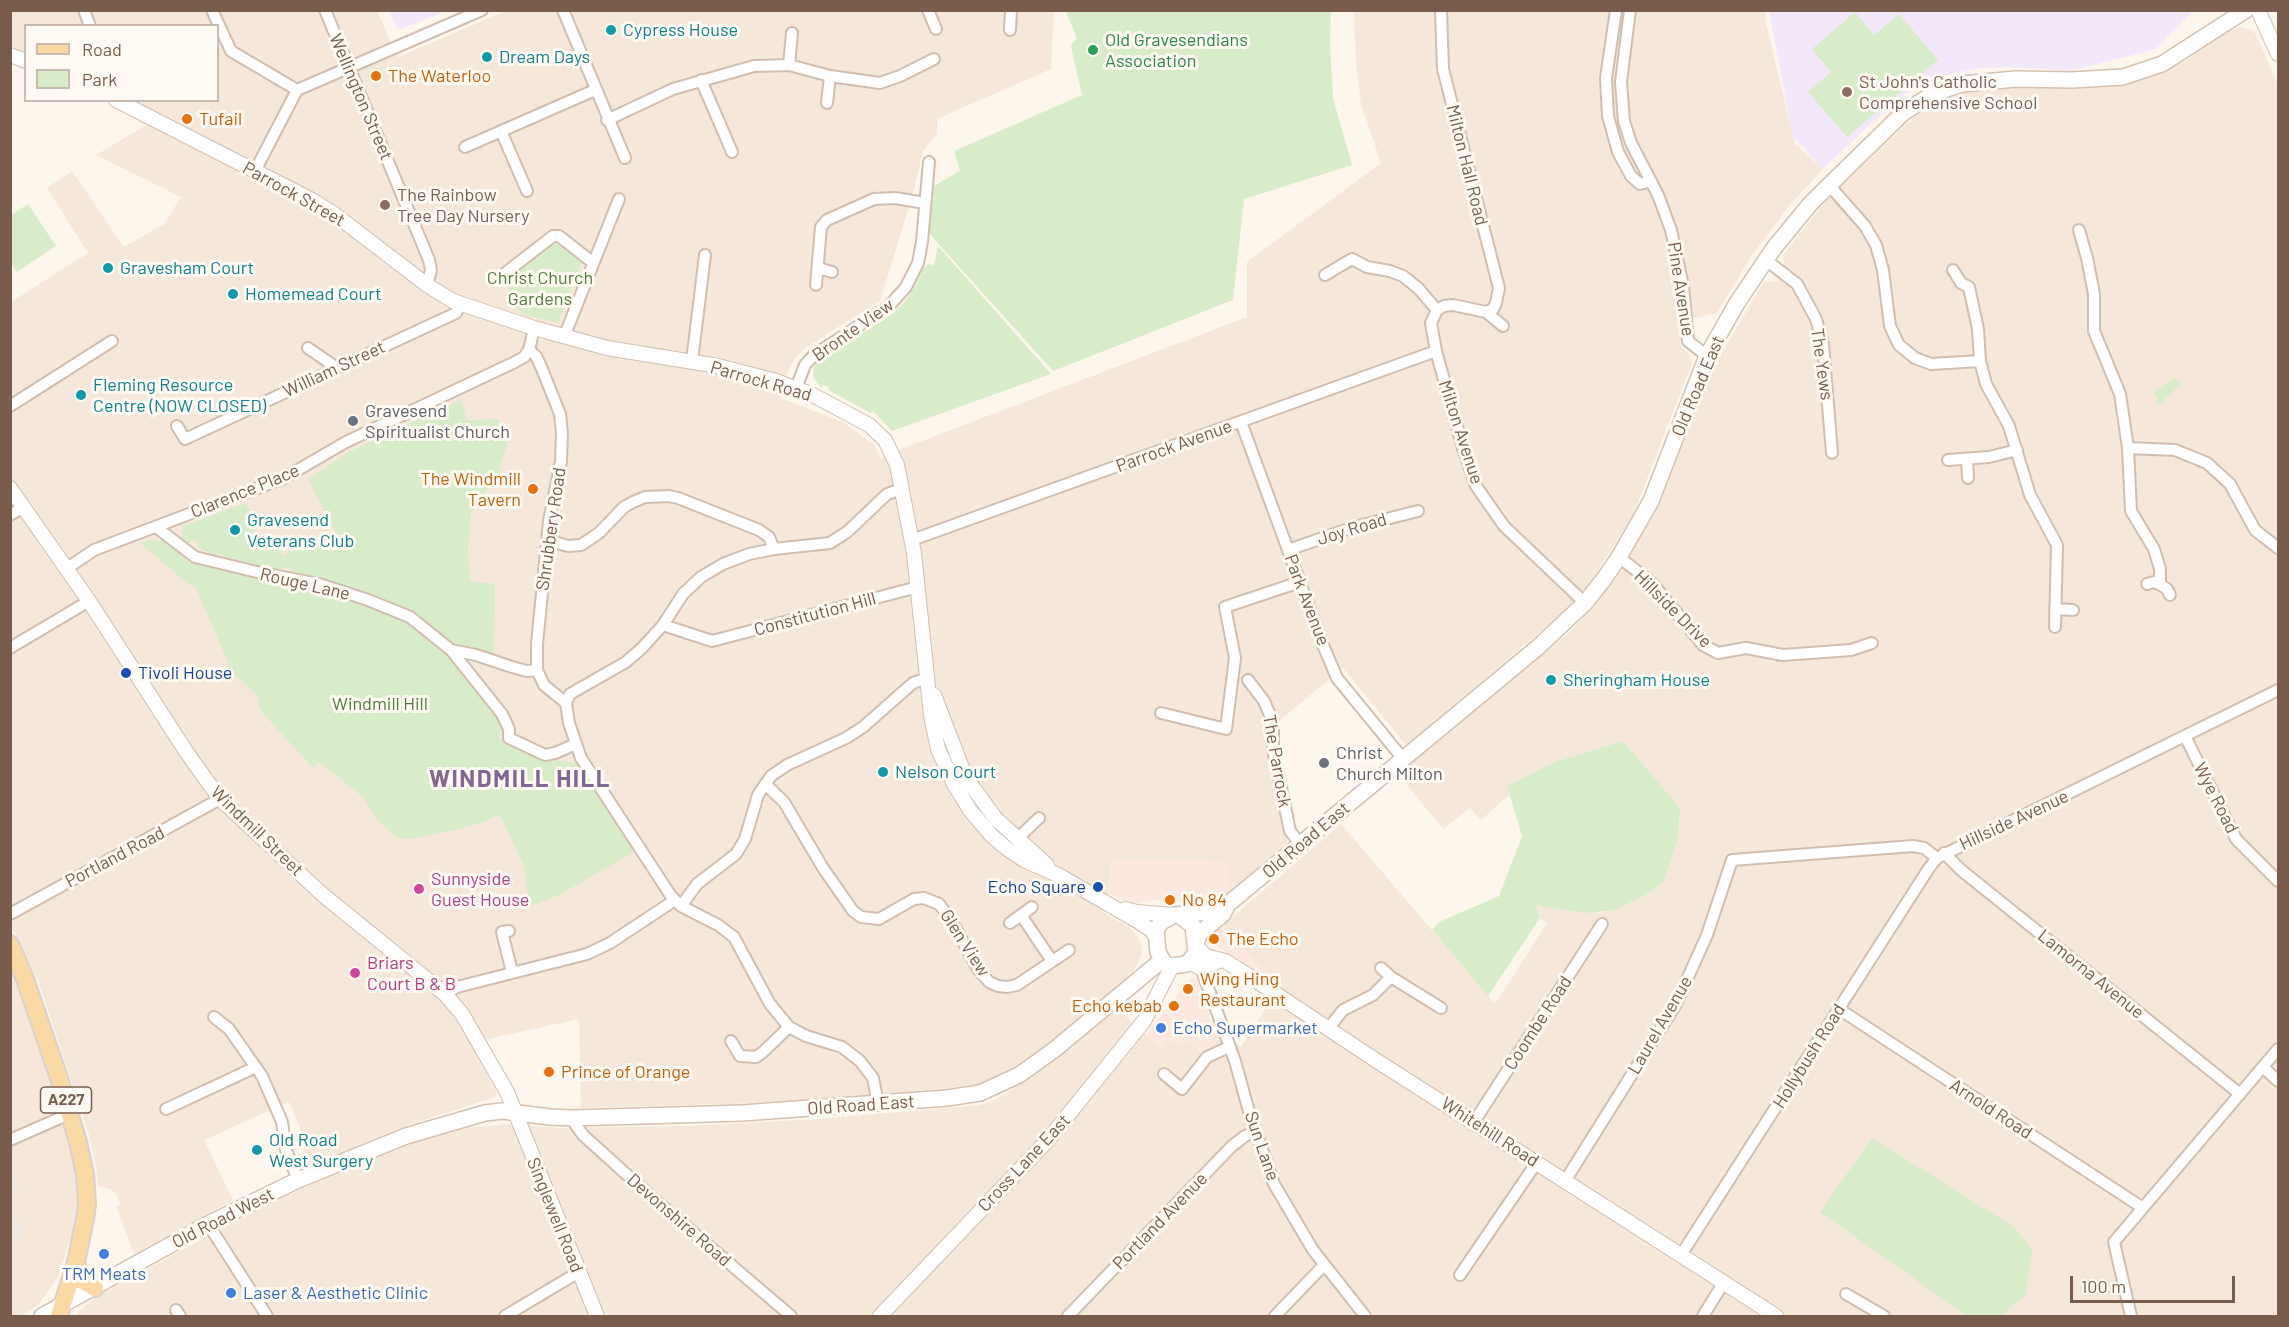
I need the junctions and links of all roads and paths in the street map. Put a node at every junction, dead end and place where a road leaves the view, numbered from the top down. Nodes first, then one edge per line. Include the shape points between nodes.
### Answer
1 (212, 10) edge
2 (325, 10) edge
3 (483, 10) edge
4 (562, 10) edge
5 (928, 10) edge
6 (1011, 10) edge
7 (1440, 10) edge
8 (1616, 10) edge
9 (1630, 10) edge
10 (2246, 10) edge
11 (2258, 10) edge
12 (218, 24) edge
13 (219, 25) edge
14 (936, 29) dead end
15 (1010, 30) dead end
16 (792, 33) dead end
17 (2278, 54) edge
18 (934, 59) dead end
19 (789, 65) junction
20 (349, 68) junction
21 (830, 76) junction
22 (701, 80) junction
23 (297, 90) junction
24 (595, 90) junction
25 (120, 102) edge
26 (827, 103) dead end
27 (607, 120) junction
28 (501, 131) junction
29 (465, 147) dead end
30 (732, 152) dead end
31 (625, 158) dead end
32 (929, 162) dead end
33 (255, 171) junction
34 (1651, 181) junction
35 (1828, 184) junction
36 (527, 190) dead end
37 (619, 199) dead end
38 (925, 203) junction
39 (2079, 230) dead end
40 (707, 260) dead end
41 (1766, 260) junction
42 (592, 262) junction
43 (818, 268) junction
44 (1953, 270) dead end
45 (832, 272) dead end
46 (504, 274) dead end
47 (1325, 275) dead end
48 (427, 285) junction
49 (816, 285) dead end
50 (460, 304) junction
51 (1437, 310) junction
52 (1486, 312) junction
53 (1503, 326) dead end
54 (534, 328) junction
55 (564, 337) junction
56 (112, 341) dead end
57 (308, 348) dead end
58 (529, 350) junction
59 (1436, 351) junction
60 (1707, 356) junction
61 (692, 361) junction
62 (1980, 361) junction
63 (337, 368) junction
64 (796, 388) junction
65 (10, 405) edge
66 (1241, 422) junction
67 (177, 426) dead end
68 (2128, 448) junction
69 (2017, 450) junction
70 (1832, 453) dead end
71 (1966, 459) junction
72 (1948, 460) dead end
73 (1968, 478) dead end
74 (10, 488) edge
75 (902, 489) junction
76 (24, 507) junction
77 (1418, 511) dead end
78 (10, 514) edge
79 (156, 527) junction
80 (547, 540) junction
81 (912, 540) junction
82 (2278, 548) edge
83 (774, 549) junction
84 (1287, 550) junction
85 (1619, 557) junction
86 (66, 569) junction
87 (1300, 582) junction
88 (2147, 584) dead end
89 (2160, 584) junction
90 (918, 588) junction
91 (2169, 595) dead end
92 (89, 601) junction
93 (1585, 603) junction
94 (2055, 609) junction
95 (2073, 610) dead end
96 (663, 625) junction
97 (2055, 627) dead end
98 (1872, 643) dead end
99 (10, 648) edge
100 (452, 650) junction
101 (537, 670) junction
102 (928, 678) junction
103 (1248, 680) dead end
104 (2278, 690) edge
105 (566, 703) junction
106 (1161, 713) dead end
107 (2185, 736) junction
108 (576, 744) junction
109 (1404, 760) junction
110 (765, 784) junction
111 (220, 800) junction
112 (1039, 818) dead end
113 (1017, 839) junction
114 (1301, 845) junction
115 (1941, 856) junction
116 (1733, 860) joint
117 (1060, 876) junction
118 (2278, 881) edge
119 (678, 903) junction
120 (1106, 903) junction
121 (1227, 905) junction
122 (1032, 907) dead end
123 (10, 914) edge
124 (1021, 915) junction
125 (1176, 915) junction
126 (1010, 923) dead end
127 (1602, 924) dead end
128 (502, 933) dead end
129 (1156, 937) junction
130 (10, 944) edge
131 (1196, 945) junction
132 (1069, 950) dead end
133 (1052, 961) junction
134 (1219, 961) junction
135 (1167, 963) junction
136 (1196, 965) junction
137 (1380, 968) dead end
138 (512, 972) junction
139 (1143, 976) junction
140 (1391, 977) junction
141 (445, 994) junction
142 (1155, 1000) junction
143 (1441, 1008) dead end
144 (1839, 1009) junction
145 (214, 1017) dead end
146 (789, 1027) junction
147 (1328, 1029) junction
148 (731, 1041) dead end
149 (1229, 1047) junction
150 (2278, 1049) edge
151 (256, 1067) junction
152 (2263, 1067) junction
153 (1164, 1074) dead end
154 (2278, 1081) edge
155 (2240, 1094) junction
156 (878, 1104) junction
157 (166, 1109) dead end
158 (515, 1112) junction
159 (69, 1114) junction
160 (573, 1118) junction
161 (1474, 1122) junction
162 (1256, 1131) junction
163 (10, 1140) edge
164 (1537, 1162) junction
165 (298, 1180) junction
166 (1565, 1181) junction
167 (2143, 1208) junction
168 (208, 1224) junction
169 (1681, 1255) junction
170 (76, 1262) junction
171 (1324, 1265) junction
172 (579, 1272) junction
173 (1460, 1275) dead end
174 (1724, 1282) junction
175 (95, 1288) junction
176 (1846, 1294) dead end
177 (61, 1311) edge
178 (1864, 1312) edge
179 (42, 1317) edge
180 (267, 1317) edge
181 (505, 1317) edge
182 (597, 1317) edge
183 (791, 1317) edge
184 (880, 1317) edge
185 (1068, 1317) edge
186 (1275, 1317) edge
187 (1365, 1317) edge
188 (1703, 1317) edge
189 (1776, 1317) edge
190 (1884, 1317) edge
191 (2131, 1317) edge

1 - 12 street
2 - 20 street, Wellington Street
3 - 20 street
4 - 24 street
5 - 14 street
6 - 15 street
7 - 52 street, Milton Hall Road via 1443,69 1499,288 1496,303
8 - 34 street via 1606,78 1608,118 1618,152 1631,176 1640,184
9 - 34 street, Pine Avenue via 1621,102 1631,143
10 - 35 main road, Old Road East via 2162,64 2123,77 2016,79 1962,84 1934,93 1903,113
11 - 17 street
13 - 23 street via 231,51
16 - 19 street
18 - 21 street via 880,83
19 - 21 street
19 - 22 street via 754,66
20 - 23 street
20 - 48 street, Wellington Street via 429,260
21 - 26 street
22 - 27 street via 653,97
22 - 30 street
23 - 33 street
24 - 27 street
24 - 28 street
25 - 33 street, Parrock Street
27 - 31 street
28 - 29 street
28 - 36 street
32 - 38 street, Bronte View
33 - 48 street, Parrock Street via 333,213
34 - 60 street, Pine Avenue via 1675,242 1688,341
35 - 41 main road, Old Road East
35 - 62 street via 1875,242 1890,326 1899,345 1915,358 1931,364
37 - 42 street
38 - 43 street via 874,199 827,220 821,227
38 - 64 street, Bronte View via 918,263 906,287 884,310 814,355
39 - 68 street via 2094,294 2094,331 2120,394
40 - 61 street
41 - 60 main road, Old Road East
41 - 70 street, The Yews via 1797,284 1816,319 1823,345
42 - 46 street via 559,236 553,236
42 - 55 street
43 - 45 street
43 - 49 street
44 - 62 street via 1961,283 1969,287
47 - 51 street via 1356,257 1367,267 1403,276
48 - 50 street, Parrock Street
50 - 54 street, Parrock Road
50 - 63 street, William Street via 456,313
51 - 52 street via 1450,305
51 - 59 street, Milton Avenue via 1431,323
52 - 53 street
54 - 55 street, Parrock Road
54 - 58 street
55 - 61 street, Parrock Road via 606,348
56 - 65 street
57 - 63 street
58 - 79 street, Clarence Place via 515,362 346,442 284,478
58 - 80 street, Shrubbery Road via 541,365 562,427 561,461
59 - 66 street, Parrock Avenue
59 - 93 street, Milton Avenue via 1476,486 1504,526
60 - 85 main road, Old Road East via 1651,501
61 - 64 street, Parrock Road
62 - 69 street via 1987,386
63 - 67 street, William Street via 185,439
64 - 75 street, Parrock Road via 843,410 877,432 894,455
66 - 81 street, Parrock Avenue
66 - 84 street, Park Avenue
68 - 82 street via 2175,450 2207,464 2230,484 2255,530
68 - 89 street via 2131,511 2154,549
69 - 71 street
69 - 94 street via 2030,495 2057,545
71 - 72 street
71 - 73 street
74 - 76 street, Windmill Street
75 - 81 street, Parrock Road
75 - 83 street via 887,494 830,543
76 - 78 street
76 - 86 street, Windmill Street
77 - 84 street, Joy Road
79 - 86 street, Clarence Place via 94,550
79 - 100 street, Rouge Lane via 195,556 319,584 390,608 410,617
80 - 83 street via 581,545 624,507 645,497 669,496 762,531
80 - 101 street, Shrubbery Road
81 - 90 street, Parrock Road
83 - 96 street via 735,559 696,580
84 - 87 street, Park Avenue
85 - 93 main road, Old Road East
85 - 98 street, Hillside Drive via 1653,583 1703,645 1718,653 1746,648 1782,655 1851,650
86 - 92 street, Windmill Street
87 - 106 street via 1225,607 1235,658 1226,729
87 - 109 street, Park Avenue via 1337,678
88 - 89 street
89 - 91 street
90 - 96 street, Constitution Hill via 712,641
90 - 102 street, Parrock Road
92 - 99 street
92 - 111 street, Windmill Street
93 - 109 main road, Old Road East
94 - 95 street
94 - 97 street
96 - 105 street via 637,654 570,694
100 - 101 street, Rouge Lane via 527,671
100 - 108 street, Rouge Lane via 502,714 509,729 508,738 545,754
101 - 105 street via 544,685
102 - 110 street via 913,683 846,738 778,770
102 - 113 street, Parrock Road via 966,778 996,819
102 - 117 street, Parrock Road via 938,749 970,810 1006,848
103 - 114 street, The Parrock via 1270,715 1290,831
104 - 107 street, Hillside Avenue
105 - 108 street
107 - 115 street, Hillside Avenue
107 - 118 street, Wye Road via 2236,839
108 - 119 street
109 - 114 main road, Old Road East
110 - 119 street via 736,854
110 - 133 street, Glen View via 784,802 823,868 861,916 879,919 914,899 939,903 978,969 998,986 1017,985
111 - 123 street, Portland Road
111 - 141 street, Windmill Street via 323,895
112 - 113 street
113 - 117 street, Parrock Road
114 - 121 main road, Old Road East
115 - 116 street, Hillside Avenue via 1913,846
115 - 144 street, Hollybush Road via 1929,868
115 - 155 street, Lamorna Avenue
116 - 166 street, Laurel Avenue via 1707,935 1676,1004
117 - 120 street, Parrock Road
119 - 138 street via 597,950
119 - 146 street via 734,937 770,1004
120 - 125 street, Parrock Road via 1137,912
120 - 129 street, Parrock Road
121 - 125 main road, Old Road East via 1208,913
121 - 131 main road, Old Road East via 1223,914 1200,933
122 - 124 street
124 - 126 street
124 - 133 street
125 - 129 main road via 1158,925
125 - 131 main road via 1192,926
127 - 161 street, Coombe Road
128 - 138 street
129 - 135 main road via 1158,952
130 - 159 main road, A227 via 35,1005
131 - 134 street via 1205,955
131 - 136 main road
132 - 133 street, Glen View
134 - 136 street
134 - 147 street, Whitehill Road via 1227,962
135 - 136 main road
135 - 139 main road, Old Road East
135 - 142 street, Cross Lane East
136 - 149 street, Sun Lane
137 - 140 street
138 - 141 street
139 - 142 street via 1155,992
139 - 156 main road, Old Road East via 1054,1050 994,1088 966,1096
140 - 143 street
140 - 147 street via 1373,995 1343,1010
141 - 158 street, Windmill Street via 471,1026
142 - 184 street, Cross Lane East via 1126,1046 1047,1141
144 - 167 street, Arnold Road
144 - 169 street, Hollybush Road
145 - 151 street via 230,1029
146 - 148 street via 756,1057 740,1056
146 - 156 street via 842,1047 857,1058 873,1078
147 - 161 street, Whitehill Road
149 - 153 street via 1208,1058 1182,1089
149 - 162 street, Sun Lane
150 - 152 street
151 - 157 street
151 - 165 street via 280,1119 286,1150
152 - 154 street
152 - 155 street
155 - 167 street
156 - 160 main road, Old Road East
158 - 160 main road, Old Road East
158 - 165 main road, Old Road West via 490,1112 426,1130
158 - 172 street, Singlewell Road
159 - 163 street
159 - 170 main road, A227 via 87,1188
160 - 183 street, Devonshire Road via 583,1135
161 - 164 street, Whitehill Road
162 - 171 street, Sun Lane via 1278,1191
162 - 185 street, Portland Avenue via 1232,1146
164 - 166 street, Whitehill Road
164 - 173 street
165 - 168 main road, Old Road West
166 - 169 street, Whitehill Road
167 - 191 street via 2114,1244
168 - 175 main road, Old Road West
168 - 180 street
169 - 174 street, Whitehill Road
170 - 175 main road via 81,1280
170 - 177 main road, A227
171 - 186 street
171 - 187 street, Sun Lane
172 - 181 street
172 - 182 street, Singlewell Road
174 - 188 street
174 - 189 street, Whitehill Road
175 - 177 main road, Old Road West
176 - 178 street
177 - 179 main road, Old Road West
178 - 190 street

